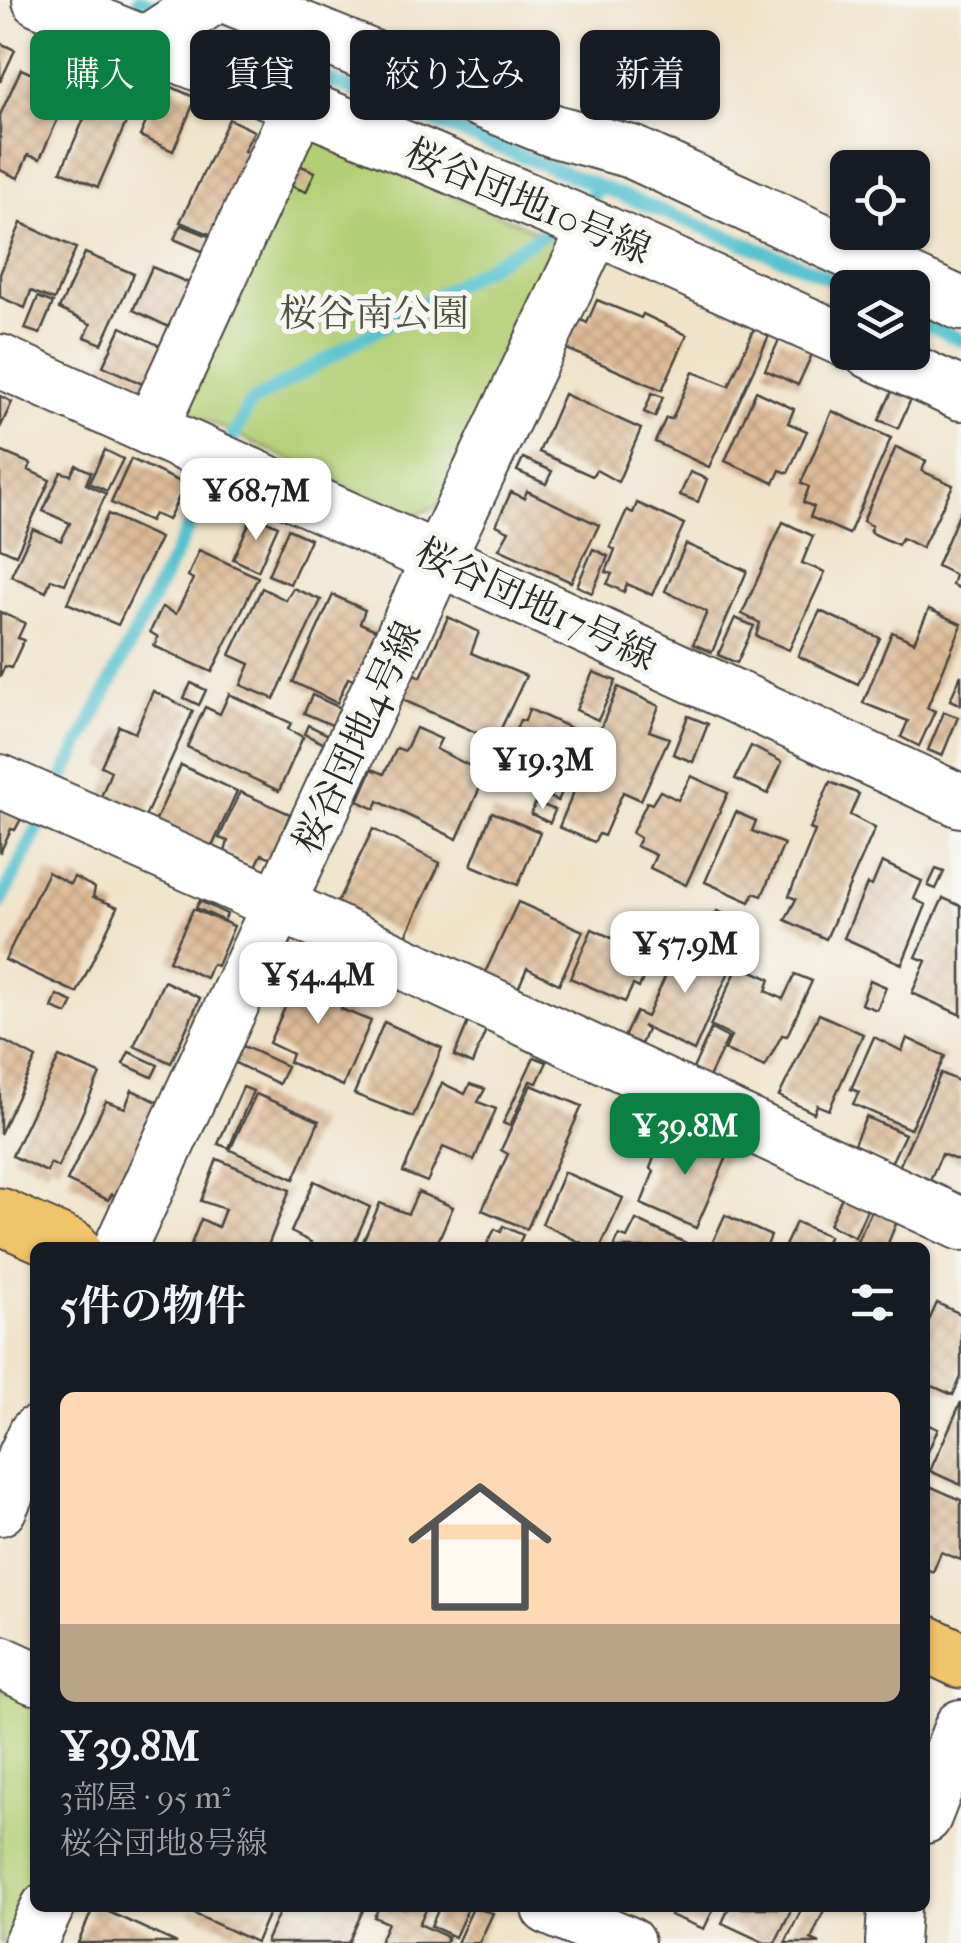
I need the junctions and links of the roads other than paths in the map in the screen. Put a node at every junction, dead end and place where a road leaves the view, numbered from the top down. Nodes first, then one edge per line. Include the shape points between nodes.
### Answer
1 (39, 0) edge
2 (210, 0) edge
3 (234, 0) edge
4 (113, 30) edge
5 (165, 30) edge
6 (330, 118) edge
7 (292, 120) edge
8 (595, 228) junction
9 (961, 304) edge
10 (830, 334) edge
11 (0, 361) edge
12 (909, 370) edge
13 (961, 394) edge
14 (151, 429) junction
15 (438, 559) junction
16 (0, 781) edge
17 (961, 801) edge
18 (280, 905) junction
19 (0, 1216) edge
20 (961, 1224) edge
21 (58, 1242) edge
22 (123, 1242) edge
23 (30, 1444) edge
24 (0, 1509) edge
25 (930, 1645) edge
26 (961, 1660) edge
27 (0, 1662) edge
28 (30, 1676) edge
29 (961, 1726) edge
30 (930, 1804) edge
31 (45, 1912) edge
32 (557, 1912) edge
33 (894, 1912) edge
34 (30, 1943) edge
35 (628, 1943) edge
36 (892, 1943) edge

1 - 4 street, 桜谷団地10号線
2 - 5 street
3 - 9 street via 554,130 632,152
6 - 8 street, 桜谷団地10号線
7 - 14 street
8 - 10 street, 桜谷団地10号線
8 - 15 street, 桜谷団地4号線
11 - 14 street, 桜谷団地17号線
12 - 13 street
14 - 15 street, 桜谷団地17号線
15 - 17 street, 桜谷団地17号線
15 - 18 street, 桜谷団地4号線
16 - 18 street
18 - 20 street
18 - 22 street, 桜谷団地4号線
19 - 21 main road
23 - 24 street
25 - 26 main road
27 - 28 street
29 - 30 street
31 - 34 street
32 - 35 street
33 - 36 street

